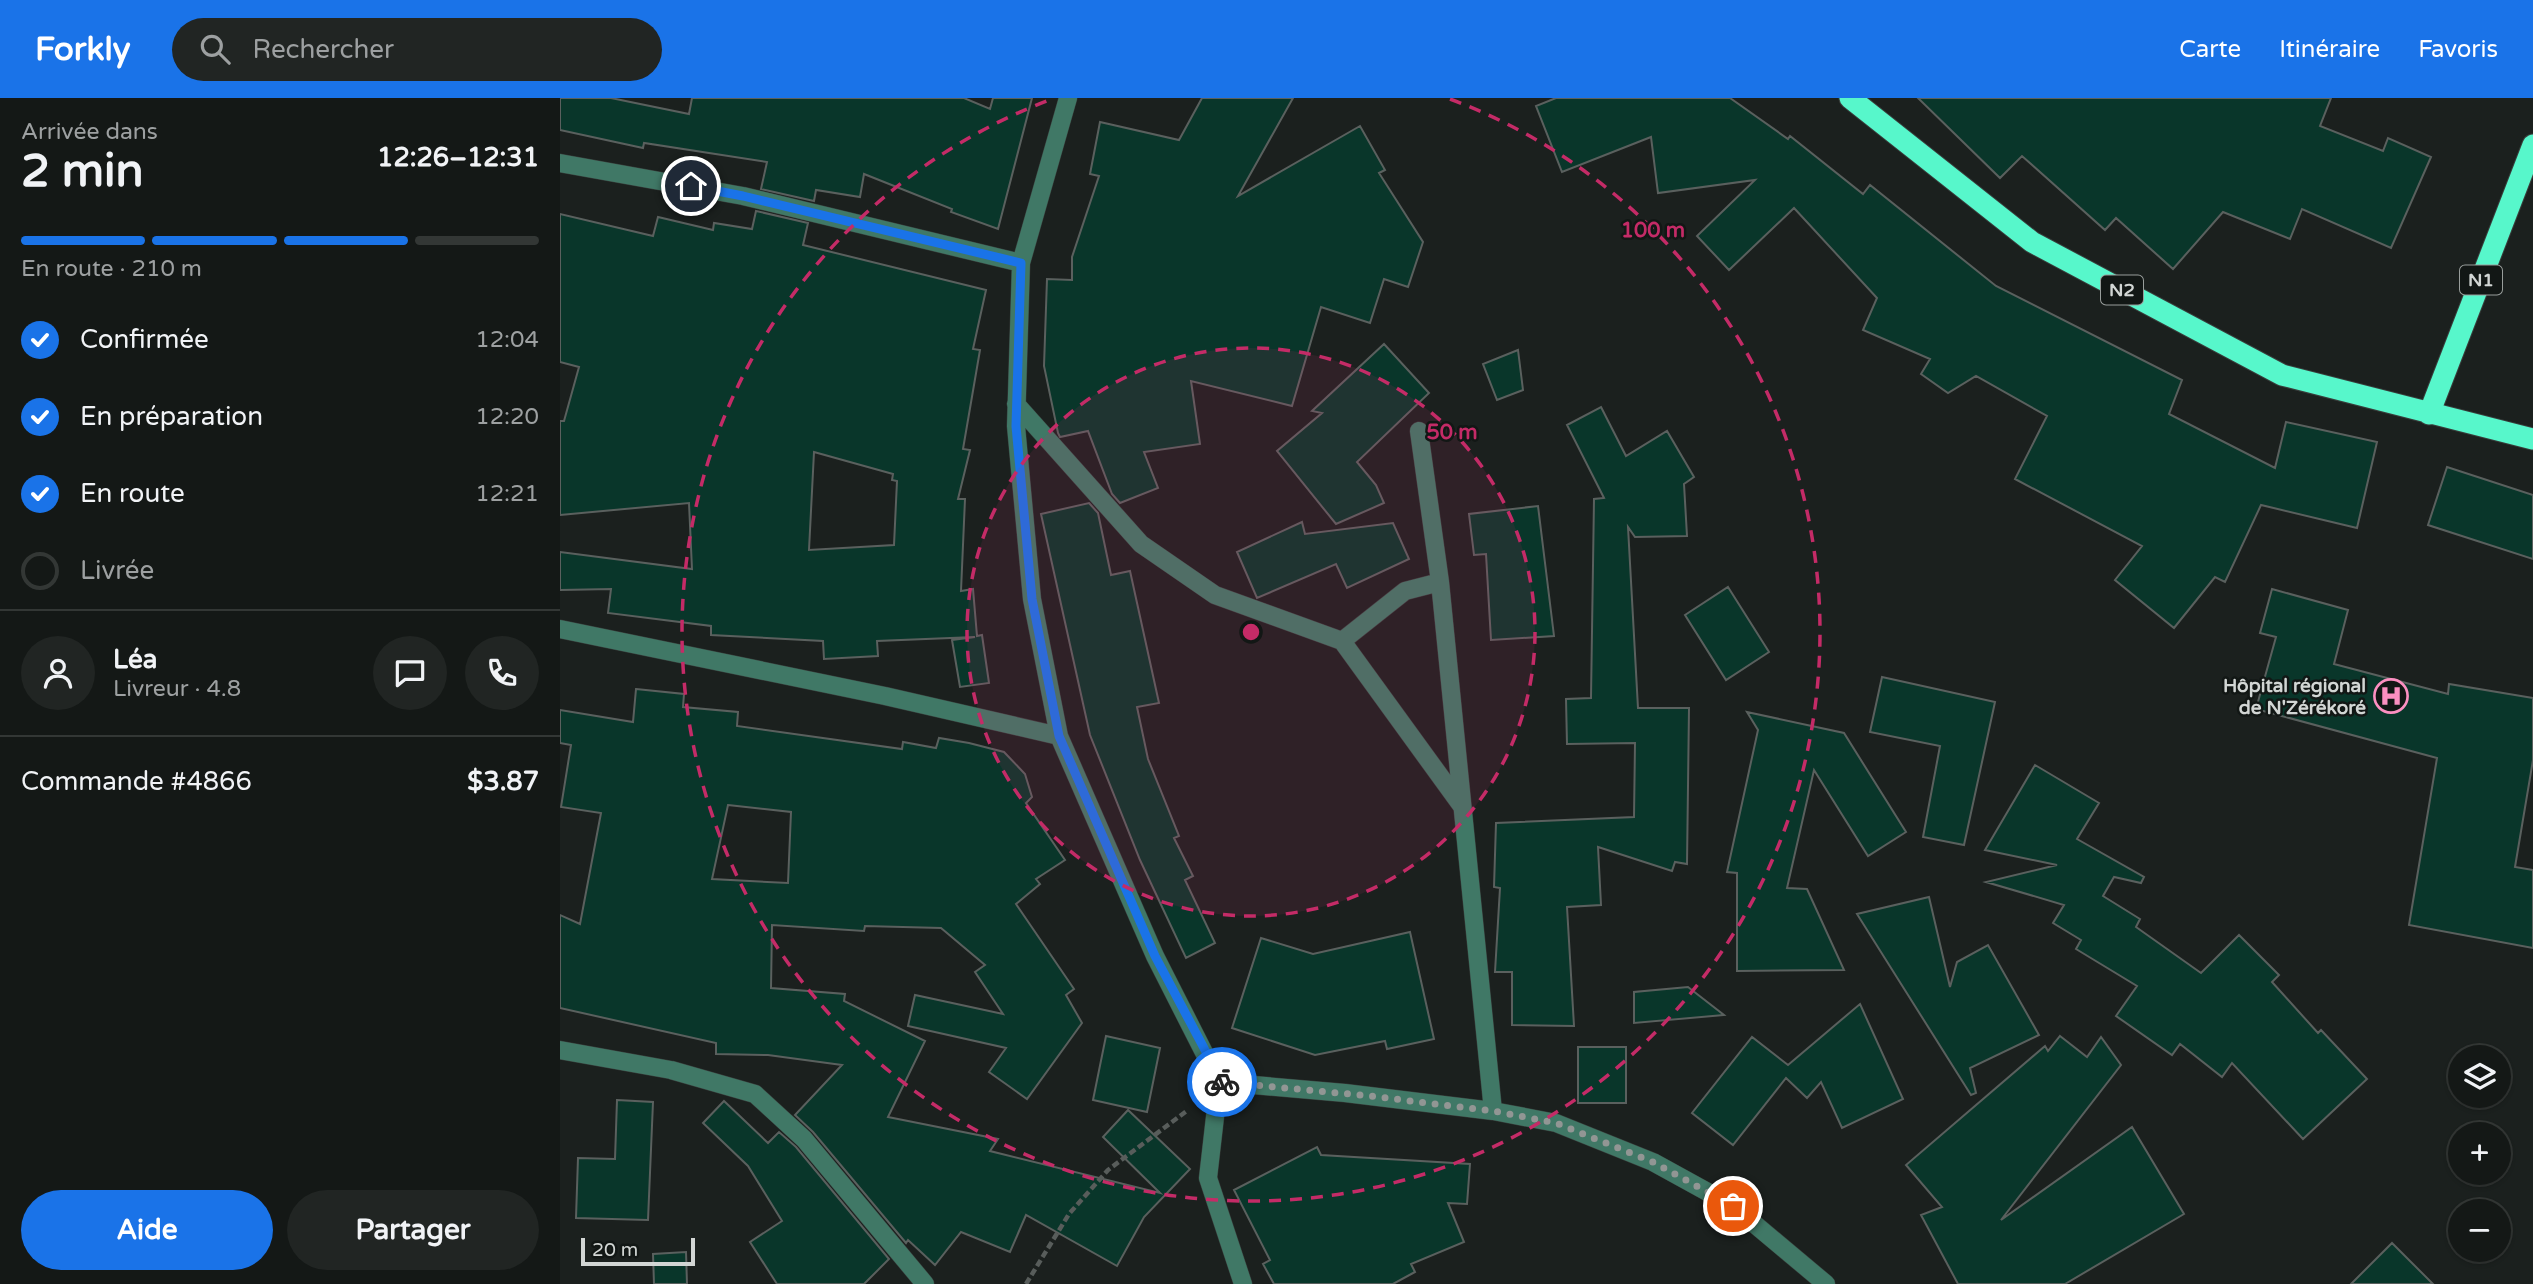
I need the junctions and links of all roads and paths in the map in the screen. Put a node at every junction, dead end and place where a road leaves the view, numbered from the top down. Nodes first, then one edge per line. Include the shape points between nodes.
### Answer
1 (1068, 98) edge
2 (1850, 98) edge
3 (2533, 145) edge
4 (560, 163) edge
5 (1021, 263) junction
6 (1016, 404) junction
7 (2428, 414) junction
8 (1419, 431) dead end
9 (2533, 439) edge
10 (1440, 582) junction
11 (560, 629) edge
12 (1342, 641) junction
13 (1059, 736) junction
14 (1461, 806) junction
15 (560, 1050) edge
16 (1219, 1082) junction
17 (1493, 1111) junction
18 (925, 1284) edge
19 (1026, 1284) edge
20 (1243, 1284) edge
21 (1826, 1284) edge

1 - 5 street
2 - 7 highway, N2 via 2032,242 2282,375
3 - 7 highway, N1
4 - 5 street via 743,196
5 - 6 street
6 - 12 street via 1141,544 1215,595
6 - 13 street via 1032,599
7 - 9 highway
8 - 10 street
10 - 12 street via 1405,591
10 - 14 street
11 - 13 street
12 - 14 street
13 - 16 street via 1155,956
14 - 17 street
15 - 18 street via 671,1070 755,1094 804,1139
16 - 17 street
16 - 19 path via 1172,1125 1108,1170 1069,1214
16 - 20 street via 1208,1178
17 - 21 street via 1556,1123 1653,1162 1733,1206

